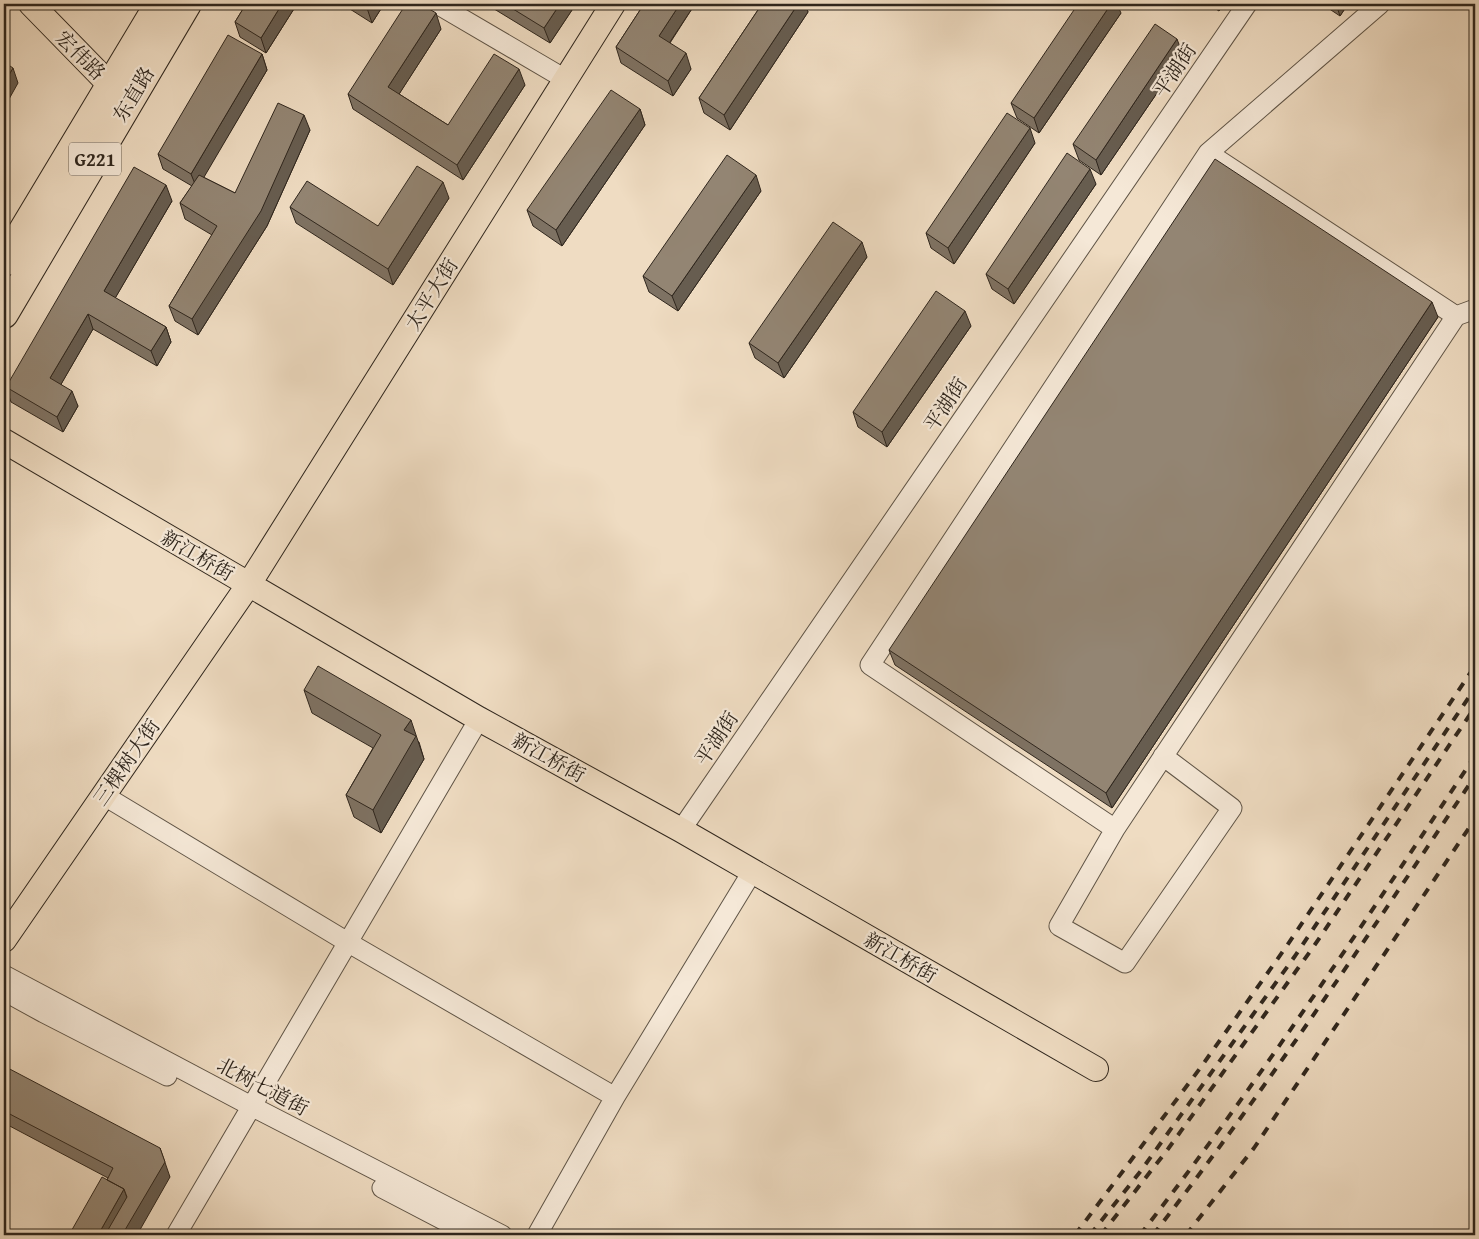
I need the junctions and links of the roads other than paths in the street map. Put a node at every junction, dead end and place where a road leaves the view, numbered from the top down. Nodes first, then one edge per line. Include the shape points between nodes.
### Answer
1 (30, 4) edge
2 (159, 4) edge
3 (188, 4) edge
4 (437, 4) edge
5 (613, 4) edge
6 (1246, 4) edge
7 (1380, 4) edge
8 (565, 79) junction
9 (110, 85) junction
10 (1208, 153) junction
11 (4, 262) edge
12 (1475, 309) edge
13 (4, 314) edge
14 (1456, 316) junction
15 (4, 441) edge
16 (249, 584) junction
17 (479, 719) junction
18 (1164, 756) junction
19 (102, 795) junction
20 (1115, 829) junction
21 (681, 830) junction
22 (752, 872) junction
23 (4, 940) edge
24 (349, 943) junction
25 (4, 975) edge
26 (4, 990) edge
27 (1096, 1069) dead end
28 (615, 1096) junction
29 (250, 1112) junction
30 (176, 1235) edge
31 (472, 1235) edge
32 (502, 1235) edge
33 (537, 1235) edge

1 - 9 main road, 宏伟路
2 - 9 highway, 东直路 / G221
3 - 13 highway, 东直路 / G221
4 - 8 street
5 - 8 main road, 太平大街
6 - 21 street, 平湖街
7 - 10 street
8 - 16 main road, 太平大街
9 - 11 highway, 东直路 / G221
10 - 14 street
10 - 20 street via 870,665
12 - 14 street
14 - 18 street
15 - 16 main road, 新江桥街
16 - 17 main road, 新江桥街
16 - 19 main road, 三棵树大街
17 - 21 main road, 新江桥街
17 - 24 street
18 - 20 street
18 - 20 street via 1232,808 1125,963 1059,926
19 - 23 main road, 三棵树大街
19 - 24 street
21 - 22 main road, 新江桥街
22 - 27 main road, 新江桥街
22 - 28 street
24 - 28 street
24 - 29 street
25 - 29 street, 北树七道街
26 - 29 street, 北树七道街 via 44,1013
28 - 33 street
29 - 30 street
29 - 31 street, 北树七道街
29 - 32 street, 北树七道街

